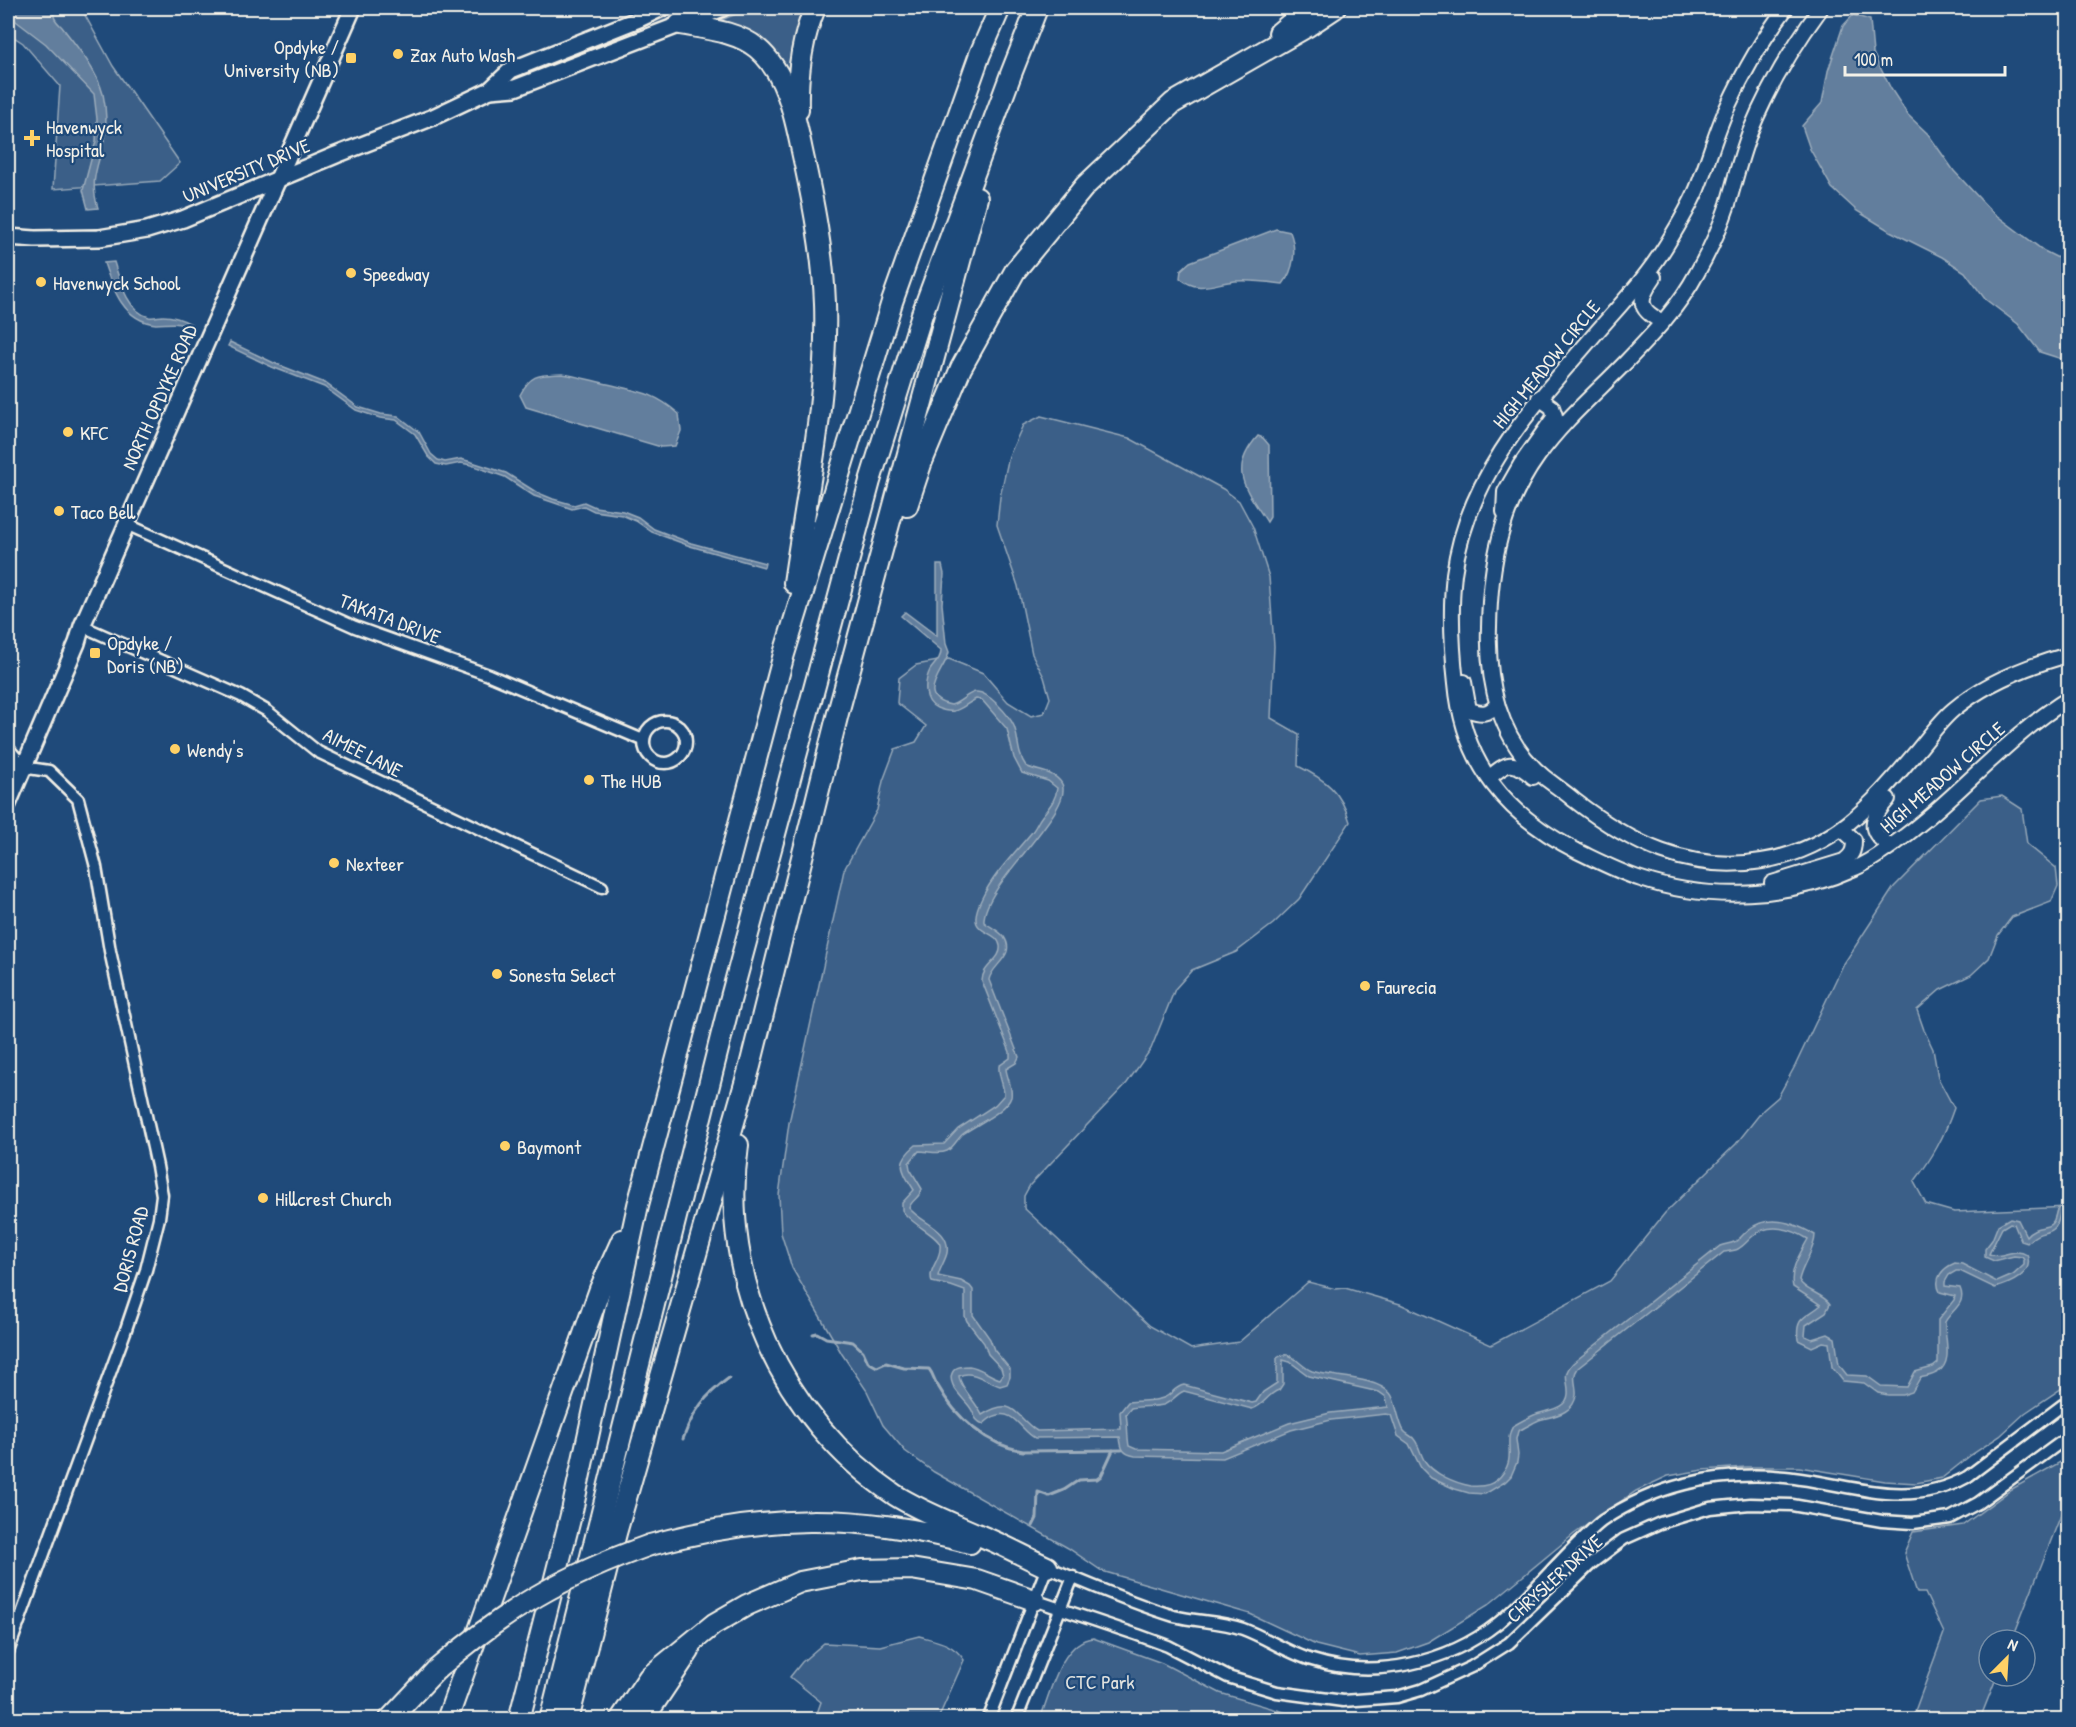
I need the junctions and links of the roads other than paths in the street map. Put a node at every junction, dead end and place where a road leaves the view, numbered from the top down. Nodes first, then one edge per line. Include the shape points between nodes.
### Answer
1 (353, 8) edge
2 (662, 8) edge
3 (723, 8) edge
4 (815, 8) edge
5 (1000, 8) edge
6 (1037, 8) edge
7 (1309, 8) edge
8 (1335, 8) edge
9 (1786, 8) edge
10 (1821, 8) edge
11 (680, 24) junction
12 (1250, 58) junction
13 (1011, 74) junction
14 (490, 90) junction
15 (798, 132) junction
16 (277, 179) junction
17 (1689, 207) junction
18 (8, 237) edge
19 (1663, 322) junction
20 (1539, 398) junction
21 (1504, 520) junction
22 (126, 524) junction
23 (1452, 604) junction
24 (82, 626) junction
25 (784, 654) junction
26 (2068, 655) edge
27 (2068, 699) edge
28 (1497, 704) junction
29 (1952, 710) junction
30 (838, 713) junction
31 (643, 740) junction
32 (8, 748) edge
33 (8, 765) edge
34 (24, 767) junction
35 (1489, 778) junction
36 (8, 804) edge
37 (1842, 829) junction
38 (1621, 834) junction
39 (1890, 846) junction
40 (602, 887) dead end
41 (1757, 893) junction
42 (750, 1065) junction
43 (638, 1205) junction
44 (2068, 1401) edge
45 (2068, 1437) edge
46 (1047, 1567) junction
47 (1073, 1577) junction
48 (1034, 1600) junction
49 (1061, 1608) junction
50 (699, 1636) junction
51 (8, 1652) edge
52 (389, 1719) edge
53 (447, 1719) edge
54 (519, 1719) edge
55 (550, 1719) edge
56 (568, 1719) edge
57 (620, 1719) edge
58 (643, 1719) edge
59 (988, 1719) edge
60 (1016, 1719) edge

1 - 16 main road, NORTH OPDYKE ROAD
2 - 14 main road, UNIVERSITY DRIVE via 511,70
3 - 11 main road, UNIVERSITY DRIVE
4 - 15 highway via 800,61
5 - 25 highway via 892,302
6 - 13 highway
7 - 12 highway
8 - 12 highway
9 - 17 street, HIGH MEADOW CIRCLE via 1728,107
10 - 19 street, HIGH MEADOW CIRCLE via 1781,68 1758,113 1718,229 1697,273
11 - 14 main road, UNIVERSITY DRIVE via 515,88
11 - 15 highway via 727,33 758,49 782,81
12 - 30 highway via 1173,103 1150,123 1085,186 1015,271 961,368 921,464
13 - 30 highway
13 - 55 highway via 922,314 838,595 730,1001
14 - 16 main road, UNIVERSITY DRIVE via 431,118
15 - 25 highway via 817,226 825,325 821,394
16 - 18 main road, UNIVERSITY DRIVE via 147,230 99,238
16 - 22 main road, NORTH OPDYKE ROAD
17 - 19 street via 1690,223 1643,294 1647,315
17 - 20 street, HIGH MEADOW CIRCLE via 1640,282
19 - 21 street, HIGH MEADOW CIRCLE via 1553,437 1538,456
20 - 21 street via 1552,406 1555,416 1505,492
20 - 23 street, HIGH MEADOW CIRCLE via 1497,458 1470,514 1454,572
21 - 28 street, HIGH MEADOW CIRCLE via 1489,595 1489,669
22 - 24 main road, NORTH OPDYKE ROAD
22 - 31 street, TAKATA DRIVE via 355,627 489,675
23 - 28 street via 1461,622 1469,710 1482,714
23 - 35 street, HIGH MEADOW CIRCLE via 1458,710 1472,750
24 - 34 main road, NORTH OPDYKE ROAD
24 - 40 street, AIMEE LANE via 241,696 267,711 318,752
25 - 43 highway
26 - 29 street, HIGH MEADOW CIRCLE via 2012,674
27 - 39 street, HIGH MEADOW CIRCLE
28 - 38 street, HIGH MEADOW CIRCLE via 1512,738 1530,764
29 - 37 street, HIGH MEADOW CIRCLE via 1876,799
29 - 39 street via 1932,747 1877,812 1874,830
30 - 42 highway
31 - 31 street via 651,725 665,720 679,725 686,742 678,759 663,763 650,757
32 - 34 street
33 - 34 street, DORIS ROAD
34 - 36 main road, NORTH OPDYKE ROAD
34 - 51 street, DORIS ROAD via 49,771 78,799 96,867 162,1195 146,1270
35 - 38 street via 1504,765 1515,764 1596,828
35 - 41 street, HIGH MEADOW CIRCLE via 1513,808 1552,838 1623,872 1704,893
37 - 38 street, HIGH MEADOW CIRCLE via 1780,857 1721,864 1684,859
37 - 41 street via 1854,840 1854,849 1844,861 1771,884
39 - 41 street, HIGH MEADOW CIRCLE via 1854,869 1818,882
42 - 46 highway via 734,1171 735,1226 743,1275 762,1332 787,1383 835,1446 888,1490 941,1520
42 - 56 highway via 616,1533
43 - 53 highway via 600,1289
43 - 54 highway via 572,1511
44 - 47 street, CHRYSLER DRIVE via 1967,1477 1949,1487 1922,1493 1874,1492 1758,1476 1710,1479 1661,1491 1601,1522 1498,1623 1472,1640 1444,1654 1389,1667 1359,1668 1318,1662 1242,1629 1173,1615
45 - 49 street, CHRYSLER DRIVE via 1978,1503 1950,1518 1913,1523 1882,1521 1792,1505 1750,1504 1710,1508 1660,1523 1624,1539 1592,1563 1509,1643 1471,1667 1397,1697 1343,1701 1277,1692 1228,1677 1167,1646
46 - 47 street, CHRYSLER DRIVE
46 - 48 street
46 - 52 highway, bridge via 899,1527 828,1520 703,1531 650,1545 586,1569 543,1591 498,1619 436,1670
47 - 49 street
48 - 49 street, CHRYSLER DRIVE
48 - 50 highway via 956,1575 911,1569 862,1570 818,1577 782,1589 731,1613
48 - 59 street
49 - 60 street
50 - 57 highway via 649,1677
50 - 58 highway

